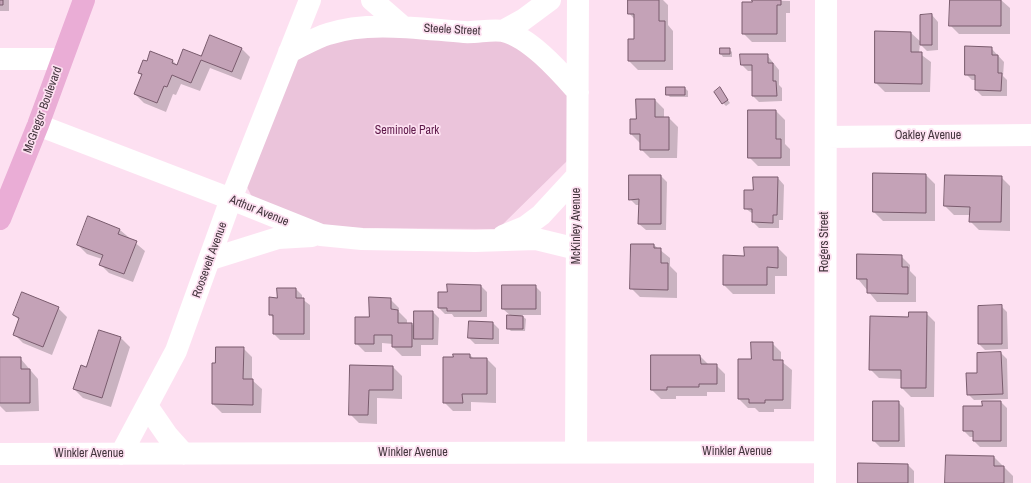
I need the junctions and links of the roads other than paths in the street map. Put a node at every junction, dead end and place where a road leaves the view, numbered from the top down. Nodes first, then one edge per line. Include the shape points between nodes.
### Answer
1 (84, 0) edge
2 (310, 0) edge
3 (372, 0) edge
4 (550, 0) edge
5 (578, 0) edge
6 (826, 0) edge
7 (402, 26) junction
8 (503, 31) junction
9 (289, 52) junction
10 (0, 59) edge
11 (61, 59) junction
12 (578, 92) junction
13 (38, 125) junction
14 (1031, 135) edge
15 (826, 136) junction
16 (577, 176) junction
17 (232, 199) junction
18 (0, 219) edge
19 (321, 235) junction
20 (492, 241) junction
21 (577, 249) junction
22 (211, 259) junction
23 (147, 406) junction
24 (576, 452) junction
25 (825, 452) junction
26 (0, 454) edge
27 (121, 454) junction
28 (184, 454) junction
29 (825, 483) edge

1 - 11 main road, McGregor Boulevard
2 - 9 street, Roosevelt Avenue
3 - 7 street
4 - 8 street, Steele Street
5 - 12 street, McKinley Avenue
6 - 15 street, Rogers Street
7 - 8 street, Steele Street via 471,33
7 - 9 street, Steele Street via 354,29 328,34
8 - 12 street, Steele Street via 521,39 537,51
9 - 17 street, Roosevelt Avenue
10 - 11 street
11 - 13 main road, McGregor Boulevard
12 - 16 street, McKinley Avenue
13 - 17 street, Arthur Avenue
13 - 18 main road, McGregor Boulevard
14 - 15 street, Oakley Avenue
15 - 25 street, Rogers Street
16 - 20 street, Arthur Avenue via 541,215 525,227
16 - 21 street, McKinley Avenue
17 - 19 street, Arthur Avenue
17 - 22 street, Roosevelt Avenue
19 - 20 street, Arthur Avenue via 362,239
19 - 22 street via 278,238
20 - 21 street, Arthur Avenue via 536,239
21 - 24 street, McKinley Avenue
22 - 23 street, Roosevelt Avenue via 176,351
23 - 27 street, Roosevelt Avenue
23 - 28 street via 166,435
24 - 25 street, Winkler Avenue
24 - 28 street, Winkler Avenue
25 - 29 street, Rogers Street
26 - 27 street, Winkler Avenue
27 - 28 street, Winkler Avenue

